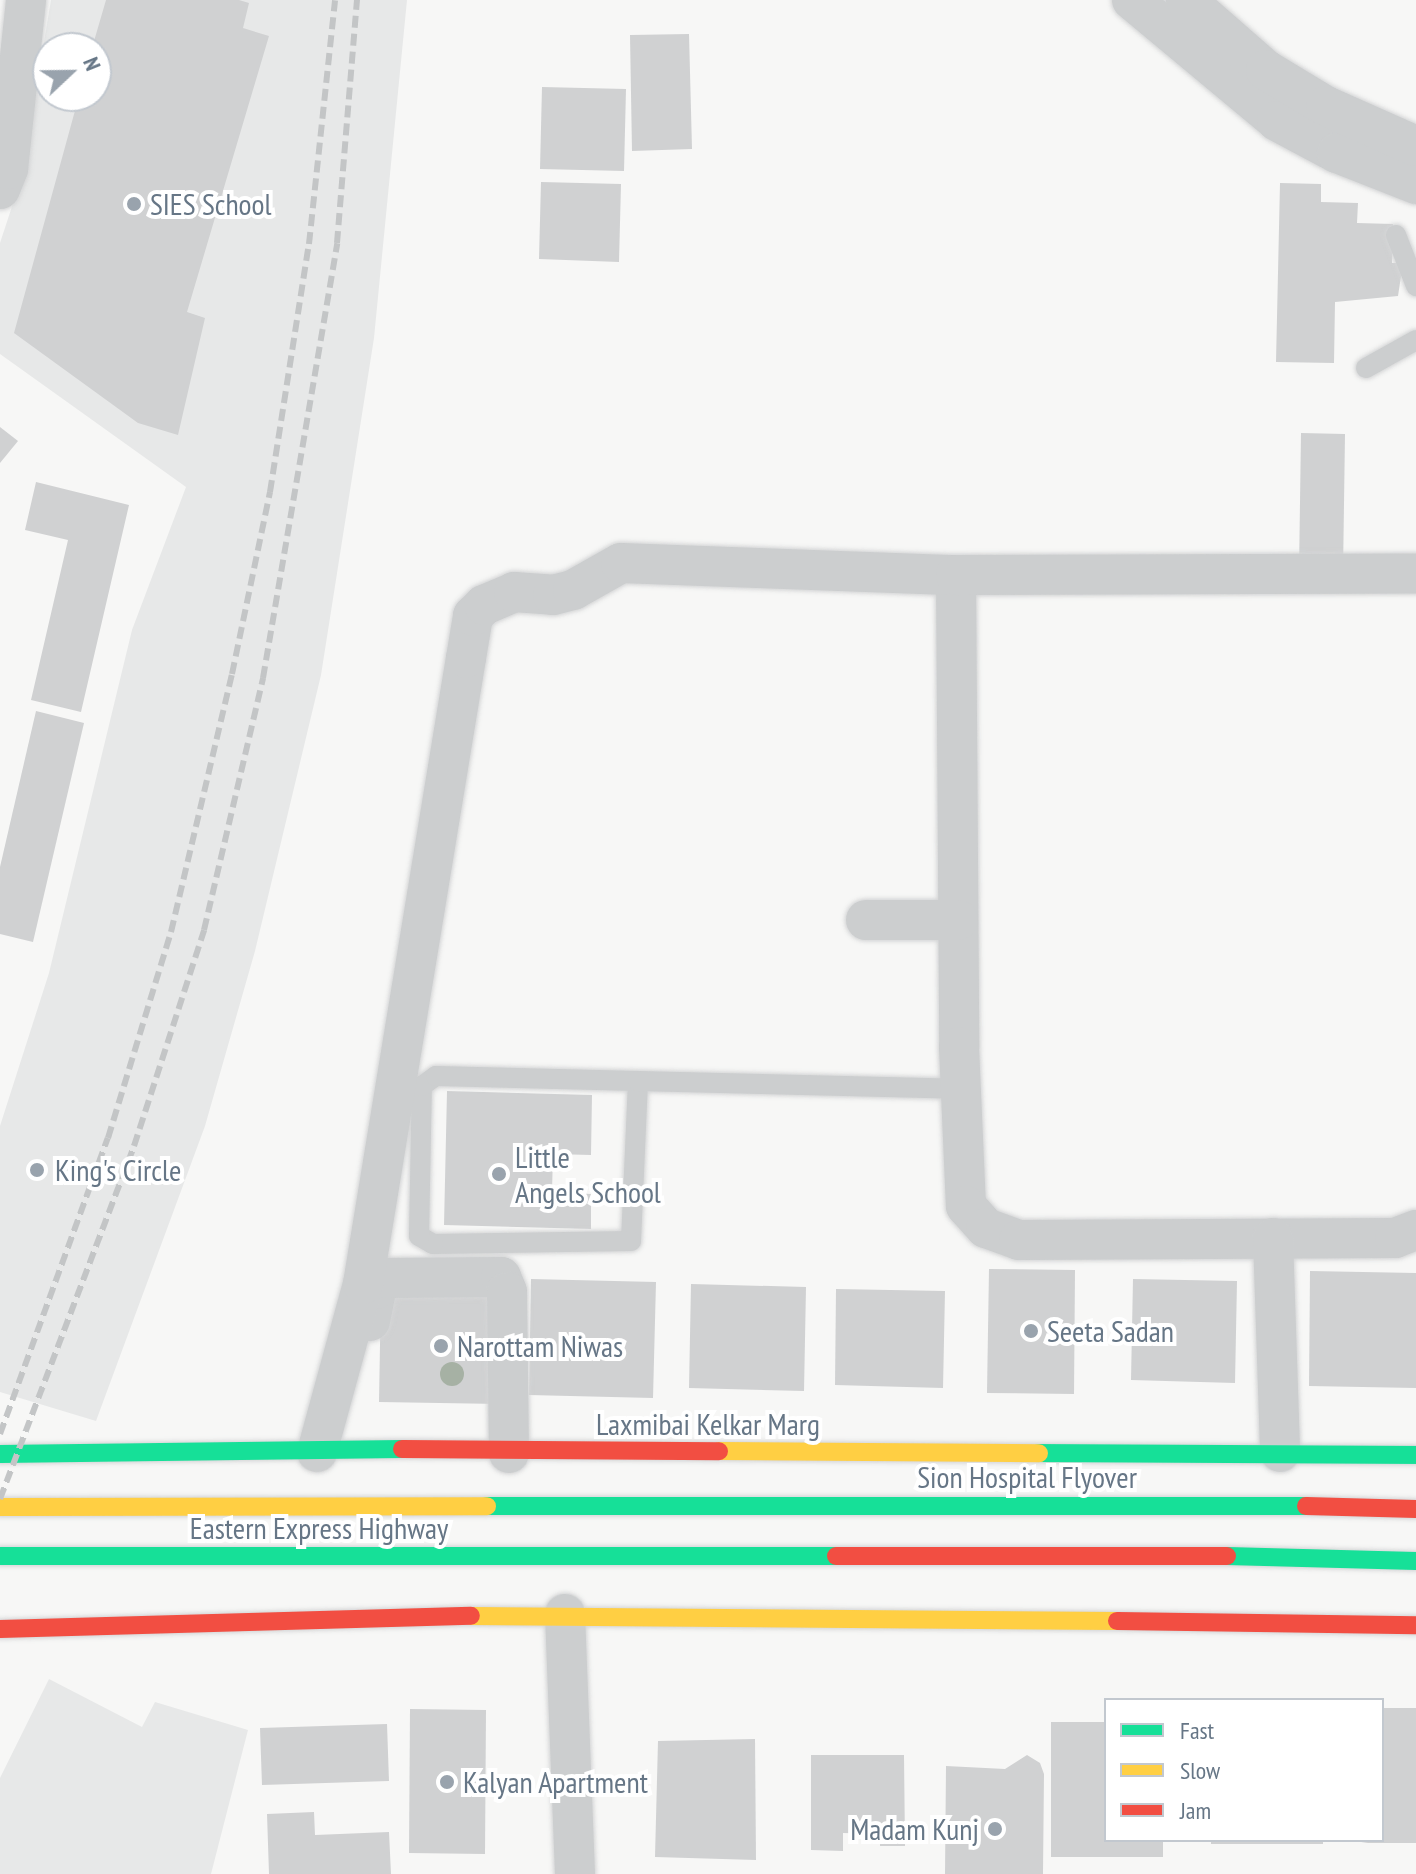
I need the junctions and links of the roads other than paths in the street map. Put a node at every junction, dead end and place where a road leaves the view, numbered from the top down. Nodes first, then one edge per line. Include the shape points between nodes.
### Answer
1 (26, 0) edge
2 (1132, 0) edge
3 (1186, 0) edge
4 (1416, 146) edge
5 (3, 175) edge
6 (1416, 184) edge
7 (1396, 235) dead end
8 (1416, 286) edge
9 (1416, 340) edge
10 (1366, 368) dead end
11 (1416, 573) edge
12 (956, 575) junction
13 (866, 920) dead end
14 (958, 920) junction
15 (638, 1081) junction
16 (959, 1089) junction
17 (1416, 1230) edge
18 (1273, 1238) junction
19 (328, 1450) junction
20 (1280, 1452) junction
21 (522, 1453) junction
22 (0, 1454) edge
23 (1416, 1455) edge
24 (573, 1472) dead end
25 (599, 1485) dead end
26 (639, 1505) junction
27 (0, 1507) edge
28 (1416, 1509) edge
29 (0, 1556) edge
30 (639, 1557) junction
31 (1416, 1561) edge
32 (602, 1578) dead end
33 (561, 1607) junction
34 (1416, 1625) edge
35 (0, 1629) edge
36 (575, 1874) edge

1 - 5 street
2 - 6 street via 1277,121 1337,153
3 - 4 street via 1266,70 1326,106
7 - 8 lane
9 - 10 lane
11 - 12 street
12 - 14 street
12 - 19 street via 621,563 573,590 497,597 473,616 368,1260
13 - 14 street
14 - 16 street
15 - 15 lane via 426,1080 419,1236 433,1244 631,1241
15 - 16 lane
16 - 18 street via 966,1206 986,1228 1019,1240
17 - 18 street via 1395,1238
18 - 20 street
19 - 21 highway, Laxmibai Kelkar Marg
19 - 21 street via 379,1282 501,1277 507,1292
19 - 22 highway, Laxmibai Kelkar Marg
20 - 21 highway, Laxmibai Kelkar Marg
20 - 23 highway, Laxmibai Kelkar Marg
21 - 24 highway
25 - 26 highway
26 - 27 highway, Eastern Express Highway
26 - 28 highway, Sion Hospital Flyover
29 - 30 highway, Eastern Express Highway
30 - 31 highway
30 - 32 highway
33 - 34 highway
33 - 35 highway
33 - 36 street

